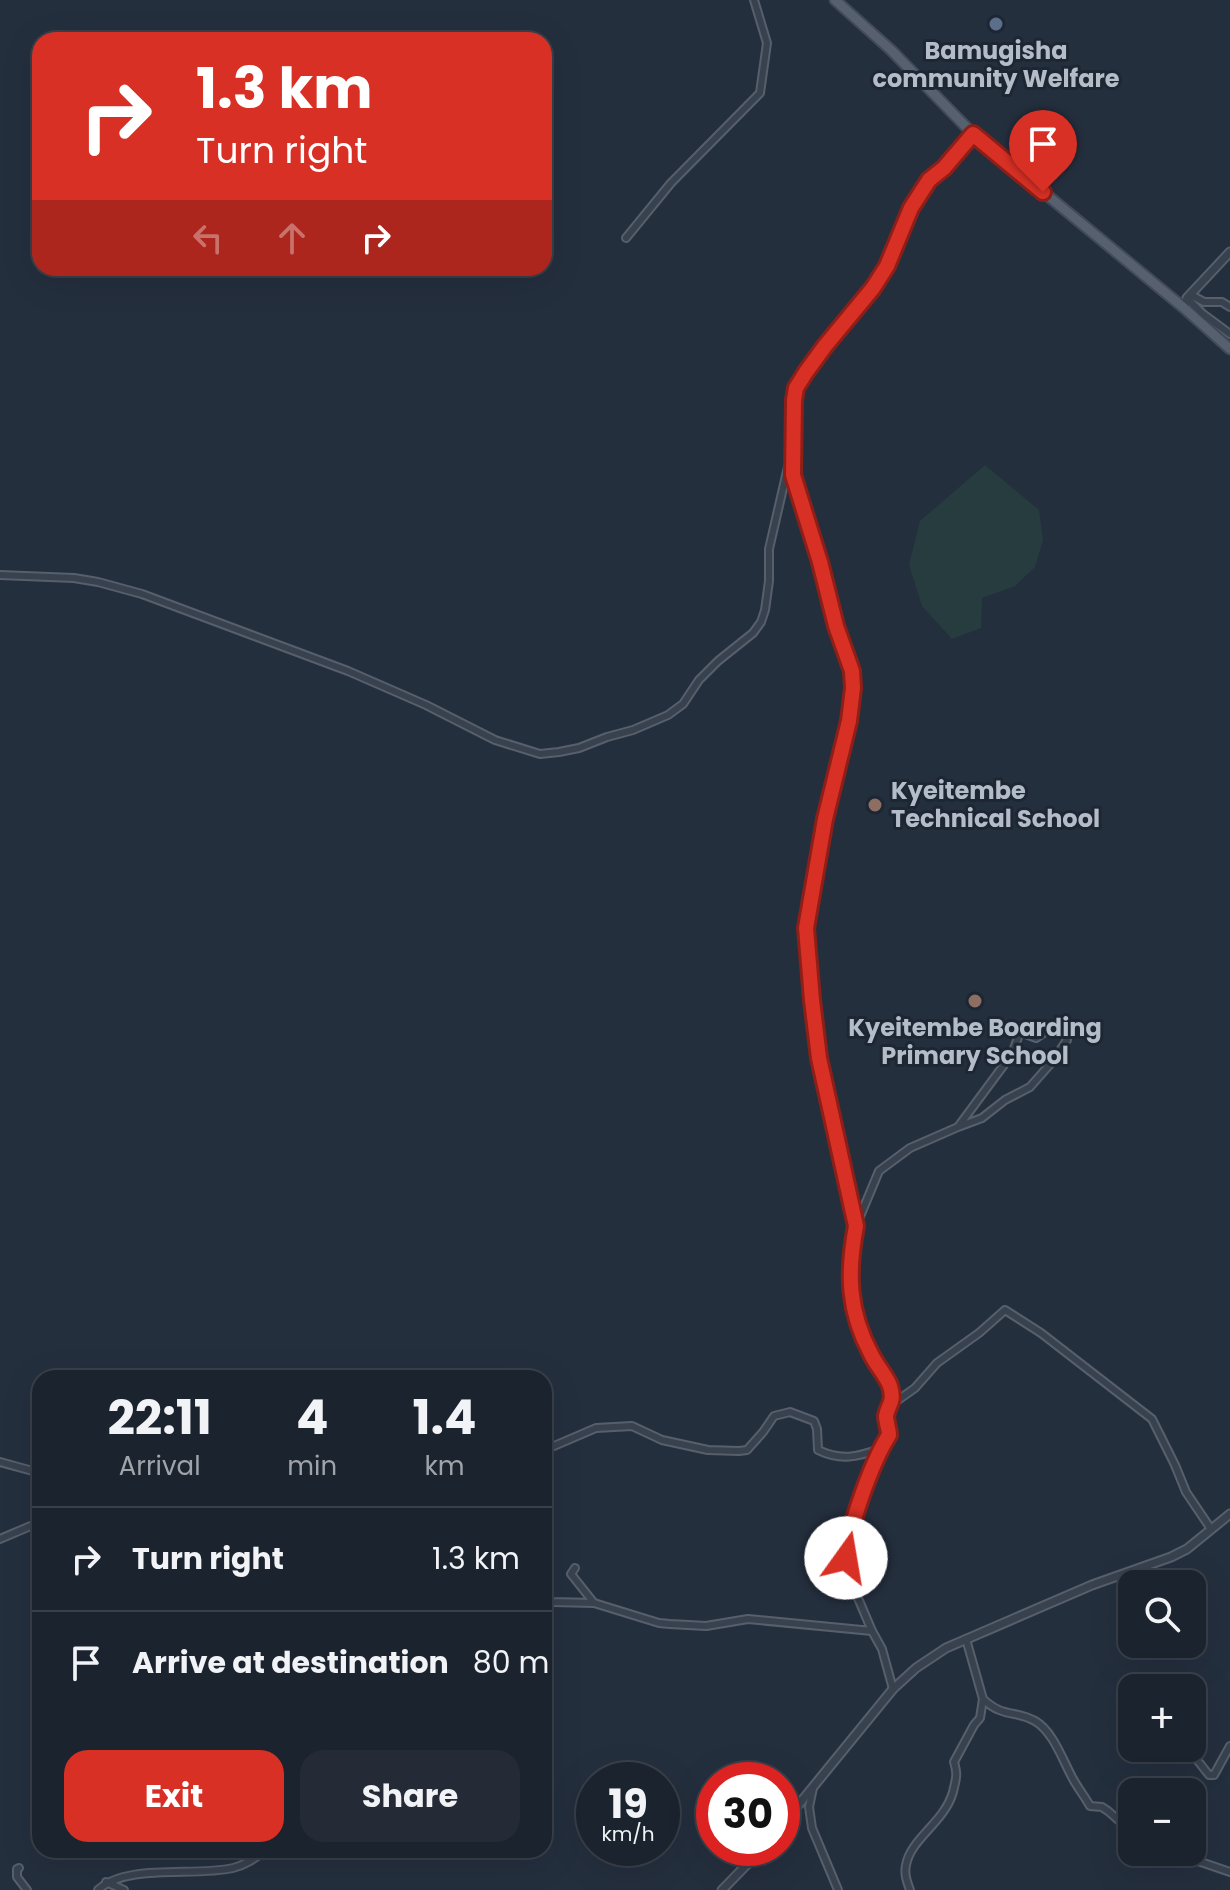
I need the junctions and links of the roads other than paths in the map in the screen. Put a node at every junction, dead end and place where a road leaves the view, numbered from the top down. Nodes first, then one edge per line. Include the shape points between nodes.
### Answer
1 (754, 0) edge
2 (835, 0) edge
3 (973, 134) junction
4 (626, 238) dead end
5 (1230, 252) edge
6 (1187, 300) junction
7 (1230, 307) edge
8 (1230, 334) edge
9 (1230, 349) edge
10 (793, 447) junction
11 (0, 575) edge
12 (958, 1127) junction
13 (856, 1226) junction
14 (891, 1405) junction
15 (554, 1446) dead end
16 (880, 1449) junction
17 (0, 1462) edge
18 (32, 1471) edge
19 (1230, 1514) edge
20 (32, 1525) edge
21 (1211, 1529) junction
22 (0, 1539) edge
23 (575, 1568) dead end
24 (552, 1602) edge
25 (594, 1603) junction
26 (872, 1631) junction
27 (966, 1639) junction
28 (893, 1689) junction
29 (983, 1699) junction
30 (1230, 1746) edge
31 (1199, 1762) edge
32 (813, 1788) junction
33 (800, 1804) edge
34 (1118, 1820) edge
35 (256, 1858) edge
36 (1206, 1864) edge
37 (745, 1866) edge
38 (19, 1868) dead end
39 (1230, 1872) edge
40 (106, 1882) junction
41 (27, 1890) edge
42 (98, 1890) edge
43 (124, 1890) edge
44 (722, 1890) edge
45 (838, 1890) edge
46 (910, 1890) edge

1 - 4 street via 767,43 760,93 671,183
2 - 3 main road
3 - 6 main road
3 - 10 street via 929,180 873,288 796,388
5 - 6 street
6 - 7 street
6 - 8 street
6 - 9 main road
10 - 11 street via 769,549 765,610 753,633 718,661 668,715 559,752 540,754 495,740 348,671 142,594 74,578
10 - 13 street via 793,475 852,671 849,721 822,830 806,928 819,1058
12 - 12 street via 1030,1087 1067,1040 1064,1034 1051,1028 1036,1038 1020,1032 1012,1054
12 - 13 street via 910,1148 879,1171
13 - 14 street via 850,1268 854,1313 889,1384
14 - 16 street via 886,1416 889,1435
14 - 21 street via 1005,1310 1152,1419 1186,1492
15 - 16 street via 596,1428 632,1426 662,1440 708,1450 747,1450 774,1416 790,1412 814,1421 818,1450 854,1458
16 - 26 street via 846,1558 846,1570
17 - 18 street
19 - 21 street
20 - 22 street
21 - 27 street via 1171,1557
23 - 25 street via 571,1574
24 - 25 street
25 - 26 street via 659,1623 706,1626 748,1619
26 - 28 street
27 - 28 street via 930,1657
27 - 29 street
28 - 32 street
29 - 34 street via 1003,1713 1038,1722 1090,1806 1102,1807
29 - 46 street via 980,1718 954,1762 958,1775 947,1808 906,1865
30 - 31 street via 1214,1775
32 - 33 street
32 - 45 street via 812,1828
35 - 40 street via 235,1868
36 - 39 street
37 - 44 street
38 - 41 street via 17,1877
40 - 42 street
40 - 43 street

